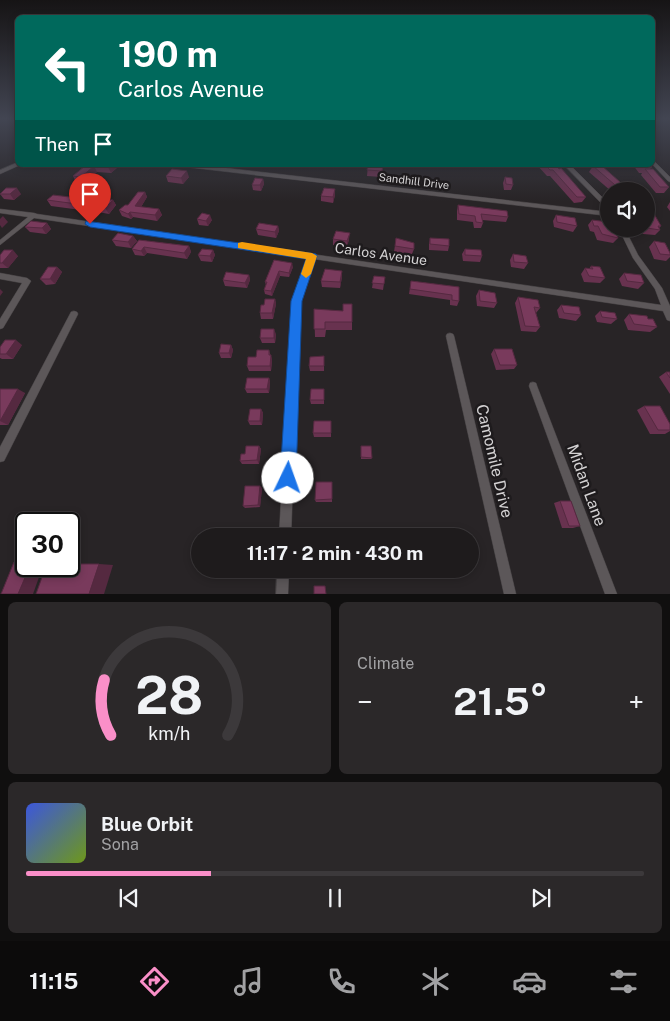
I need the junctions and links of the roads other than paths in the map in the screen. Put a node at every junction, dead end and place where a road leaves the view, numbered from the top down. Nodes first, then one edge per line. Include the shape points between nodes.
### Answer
1 (655, 163) edge
2 (15, 165) edge
3 (203, 167) edge
4 (569, 167) edge
5 (0, 172) edge
6 (670, 180) edge
7 (600, 199) edge
8 (0, 210) edge
9 (600, 213) edge
10 (34, 216) junction
11 (626, 237) edge
12 (0, 244) edge
13 (312, 256) junction
14 (0, 276) edge
15 (668, 309) edge
16 (74, 314) dead end
17 (670, 318) edge
18 (0, 326) edge
19 (450, 336) dead end
20 (533, 386) dead end
21 (0, 457) edge
22 (285, 528) edge
23 (283, 578) edge
24 (282, 594) edge
25 (510, 594) edge
26 (611, 594) edge

1 - 6 street
2 - 5 street
3 - 9 street, Sandhill Drive
4 - 7 street
8 - 10 street, Carlos Avenue
10 - 12 street
10 - 13 street, Carlos Avenue
11 - 15 street
13 - 15 street, Carlos Avenue
13 - 22 street via 296,301
14 - 18 street via 27,280
15 - 17 street
16 - 21 street
19 - 25 street, Camomile Drive
20 - 26 street, Midan Lane
23 - 24 street

